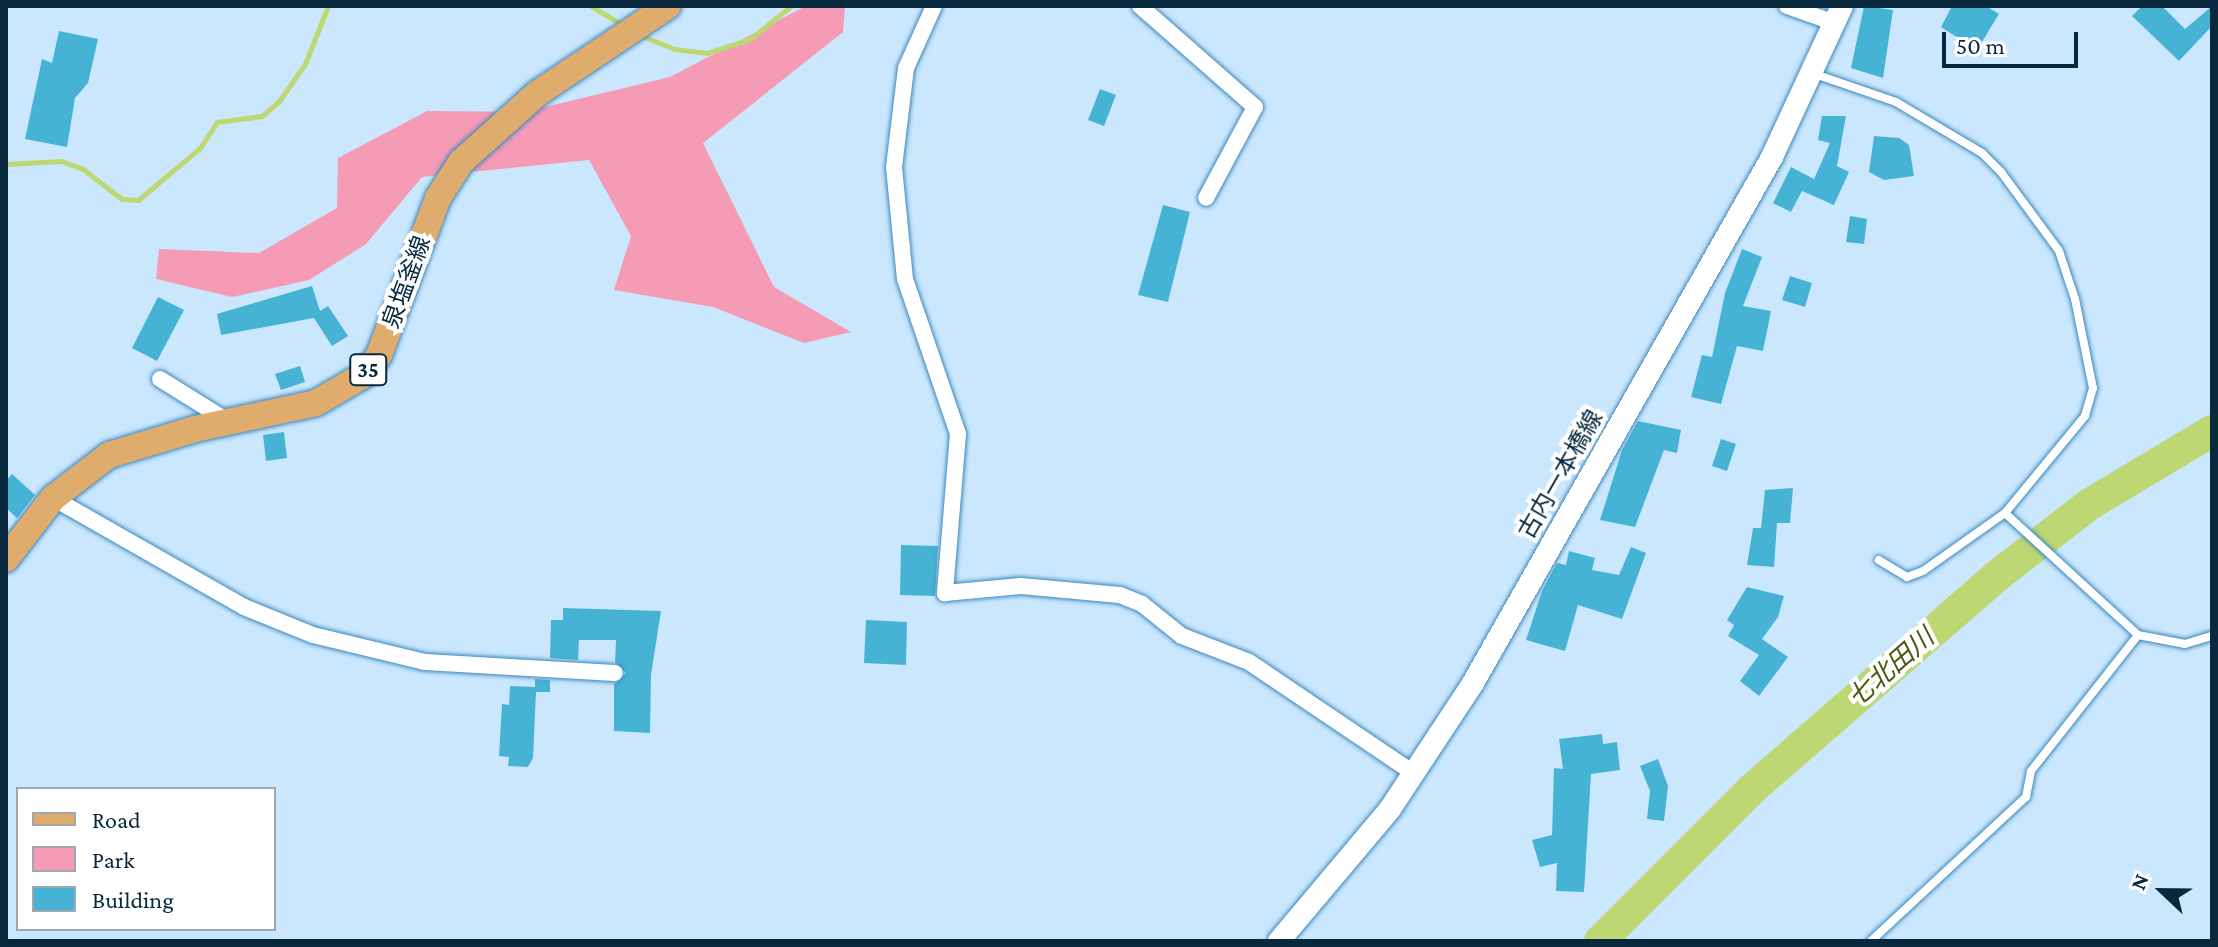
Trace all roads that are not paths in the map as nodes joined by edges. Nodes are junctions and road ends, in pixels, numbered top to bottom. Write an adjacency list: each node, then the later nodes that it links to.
1 (934, 6): 17 (street)
2 (1140, 6): 7 (street)
3 (1787, 6): 5 (street)
4 (664, 9): 9 (main road, 泉塩釜線 / 35)
5 (1839, 15): 6 (street, 古内一本橋線)
6 (1812, 73): 11 (lane); 17 (street, 古内一本橋線)
7 (1206, 198)
8 (160, 379): 9 (street)
9 (229, 422): 10 (main road, 泉塩釜線 / 35)
10 (53, 498): 12 (main road, 泉塩釜線 / 35); 16 (street)
11 (2005, 513): 13 (lane); 14 (lane)
12 (6, 559)
13 (1879, 560)
14 (2138, 635): 15 (lane); 19 (lane)
15 (2212, 636)
16 (615, 673)
17 (1415, 774): 18 (street, 古内一本橋線)
18 (1279, 941)
19 (1871, 941)

